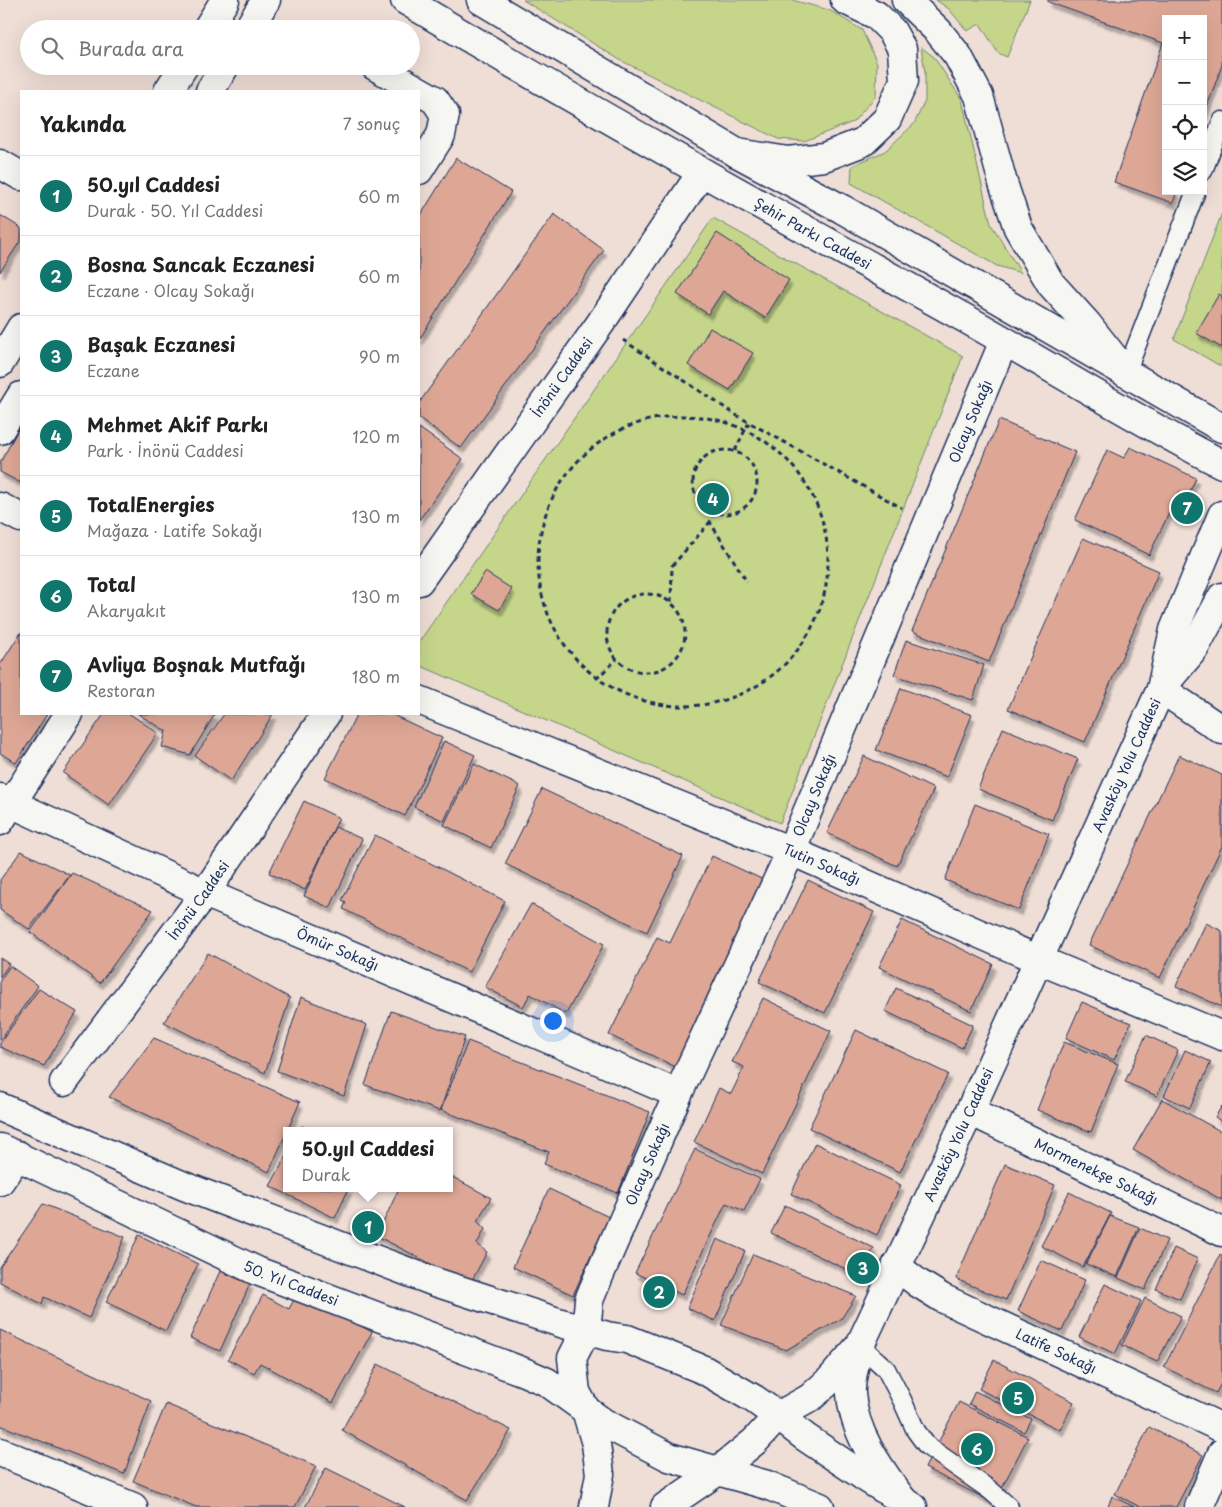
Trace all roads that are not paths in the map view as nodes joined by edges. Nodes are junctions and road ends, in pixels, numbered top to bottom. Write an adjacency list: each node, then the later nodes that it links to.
1 (405, 0): 19 (main road, Şehir Parkı Caddesi)
2 (481, 0): 15 (main road)
3 (846, 0): 15 (main road)
4 (906, 0): 25 (main road)
5 (224, 2): 6 (main road)
6 (213, 20)
7 (178, 75): 10 (main road)
8 (220, 75): 11 (main road)
9 (391, 75): 12 (main road)
10 (169, 90)
11 (211, 90)
12 (417, 90)
13 (420, 92): 18 (main road)
14 (1222, 121): 16 (lane)
15 (736, 153): 25 (main road)
16 (1207, 160)
17 (0, 164): 20 (main road)
18 (420, 168)
19 (702, 172): 23 (main road, Şehir Parkı Caddesi); 33 (main road, İnönü Caddesi)
20 (20, 175)
21 (1194, 195): 25 (lane)
22 (20, 330): 24 (main road)
23 (1004, 341): 29 (main road, Şehir Parkı Caddesi); 41 (main road, Olcay Sokağı)
24 (0, 363)
25 (1126, 374): 27 (main road)
26 (20, 398): 28 (main road)
27 (1222, 428)
28 (0, 430)
29 (1222, 464)
30 (0, 507): 32 (main road)
31 (1222, 515): 35 (main road, Avasköy Yolu Caddesi)
32 (20, 517)
33 (420, 580)
34 (1222, 597): 35 (main road, Avasköy Yolu Caddesi)
35 (1160, 689): 39 (main road); 43 (main road, Avasköy Yolu Caddesi)
36 (420, 700): 41 (main road, Tutin Sokağı)
37 (68, 715): 40 (main road)
38 (325, 715): 42 (main road, İnönü Caddesi)
39 (1222, 730)
40 (4, 808): 42 (main road, Ömür Sokağı)
41 (791, 851): 43 (main road, Tutin Sokağı); 46 (main road, Olcay Sokağı)
42 (205, 893): 45 (main road, İnönü Caddesi); 46 (main road, Ömür Sokağı)
43 (1039, 960): 44 (main road, Tutin Sokağı); 48 (main road, Avasköy Yolu Caddesi)
44 (1222, 1036)
45 (64, 1082)
46 (678, 1094): 53 (main road, Olcay Sokağı)
47 (0, 1107): 53 (main road)
48 (970, 1112): 51 (main road, Mormenekşe Sokağı); 52 (main road, Avasköy Yolu Caddesi)
49 (9, 1152): 50 (main road); 55 (main road, 50. Yıl Caddesi)
50 (0, 1181)
51 (1222, 1232)
52 (896, 1266): 54 (main road, Avasköy Yolu Caddesi); 57 (main road, Latife Sokağı)
53 (586, 1331): 55 (main road); 56 (main road)
54 (860, 1345): 56 (main road, Avasköy Yolu Caddesi); 61 (main road); 66 (lane)
55 (586, 1410): 60 (main road, 50. Yıl Caddesi); 63 (main road)
56 (778, 1416): 60 (main road, Avasköy Yolu Caddesi); 61 (main road)
57 (1222, 1428)
58 (0, 1452): 62 (main road)
59 (1222, 1454): 67 (main road)
60 (718, 1471): 64 (main road, Avasköy Yolu Caddesi); 65 (main road, 50. Yıl Caddesi)
61 (908, 1504)
62 (133, 1507)
63 (594, 1507)
64 (665, 1507)
65 (820, 1507)
66 (1009, 1507)
67 (1199, 1507)

